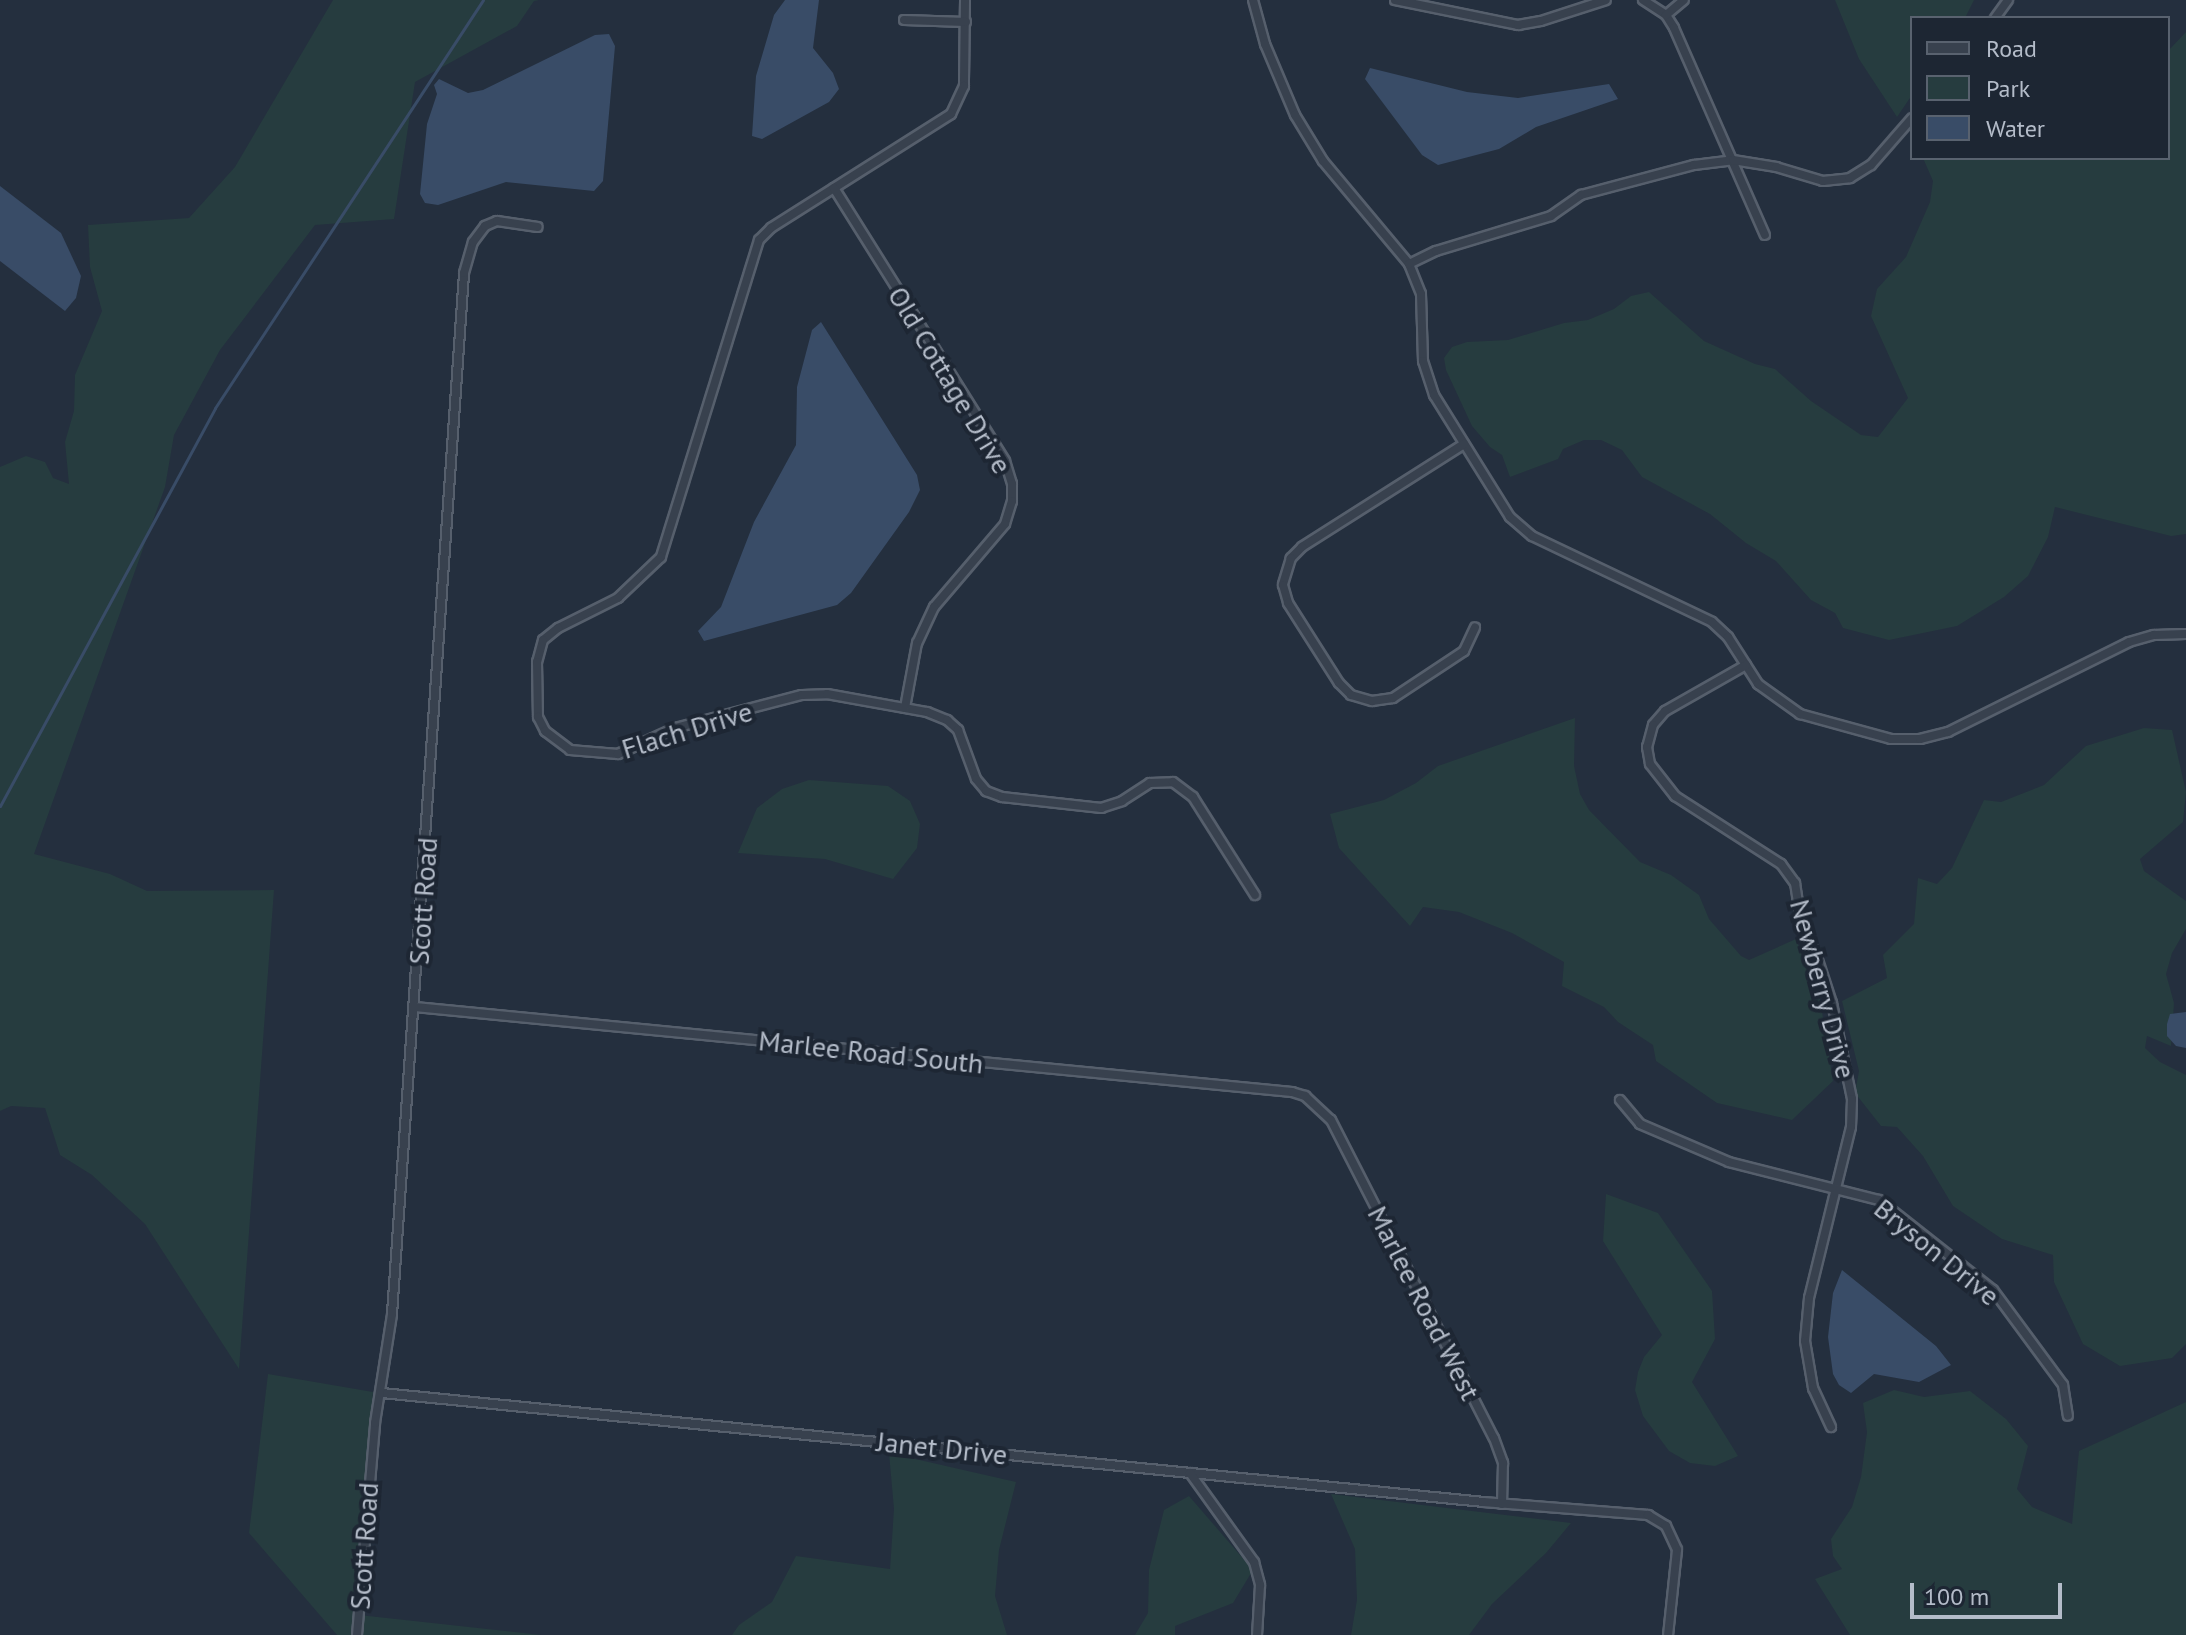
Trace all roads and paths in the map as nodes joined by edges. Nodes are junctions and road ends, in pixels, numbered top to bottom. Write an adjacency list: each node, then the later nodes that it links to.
1 (965, 0): 9 (street, Flach Drive)
2 (1253, 0): 15 (street)
3 (1395, 0): 4 (street)
4 (1606, 0)
5 (1643, 0): 7 (street)
6 (1684, 0): 7 (street)
7 (1666, 15): 11 (street)
8 (904, 20): 9 (street)
9 (966, 22): 12 (street, Flach Drive)
10 (1910, 120): 11 (street)
11 (1733, 160): 14 (street); 15 (street)
12 (834, 188): 20 (street, Old Cottage Drive); 20 (street, Flach Drive)
13 (538, 227): 22 (street, Scott Road)
14 (1765, 235)
15 (1409, 264): 16 (street)
16 (1464, 444): 17 (street); 19 (street)
17 (1475, 627)
18 (2186, 634): 19 (street)
19 (1746, 665): 25 (street, Newberry Drive)
20 (905, 708): 21 (street, Flach Drive)
21 (1255, 895)
22 (415, 1007): 24 (street, Marlee Road South); 26 (street, Scott Road)
23 (1620, 1100): 25 (street, Bryson Drive)
24 (1322, 1108): 30 (street, Marlee Road West)
25 (1837, 1187): 27 (street, Bryson Drive); 28 (street, Newberry Drive)
26 (382, 1393): 29 (street, Janet Drive); 31 (street, Scott Road)
27 (2068, 1416)
28 (1831, 1427)
29 (1190, 1473): 30 (street, Janet Drive); 32 (street)
30 (1502, 1504): 33 (street, Janet Drive)
31 (357, 1635)
32 (1257, 1635)
33 (1668, 1635)

